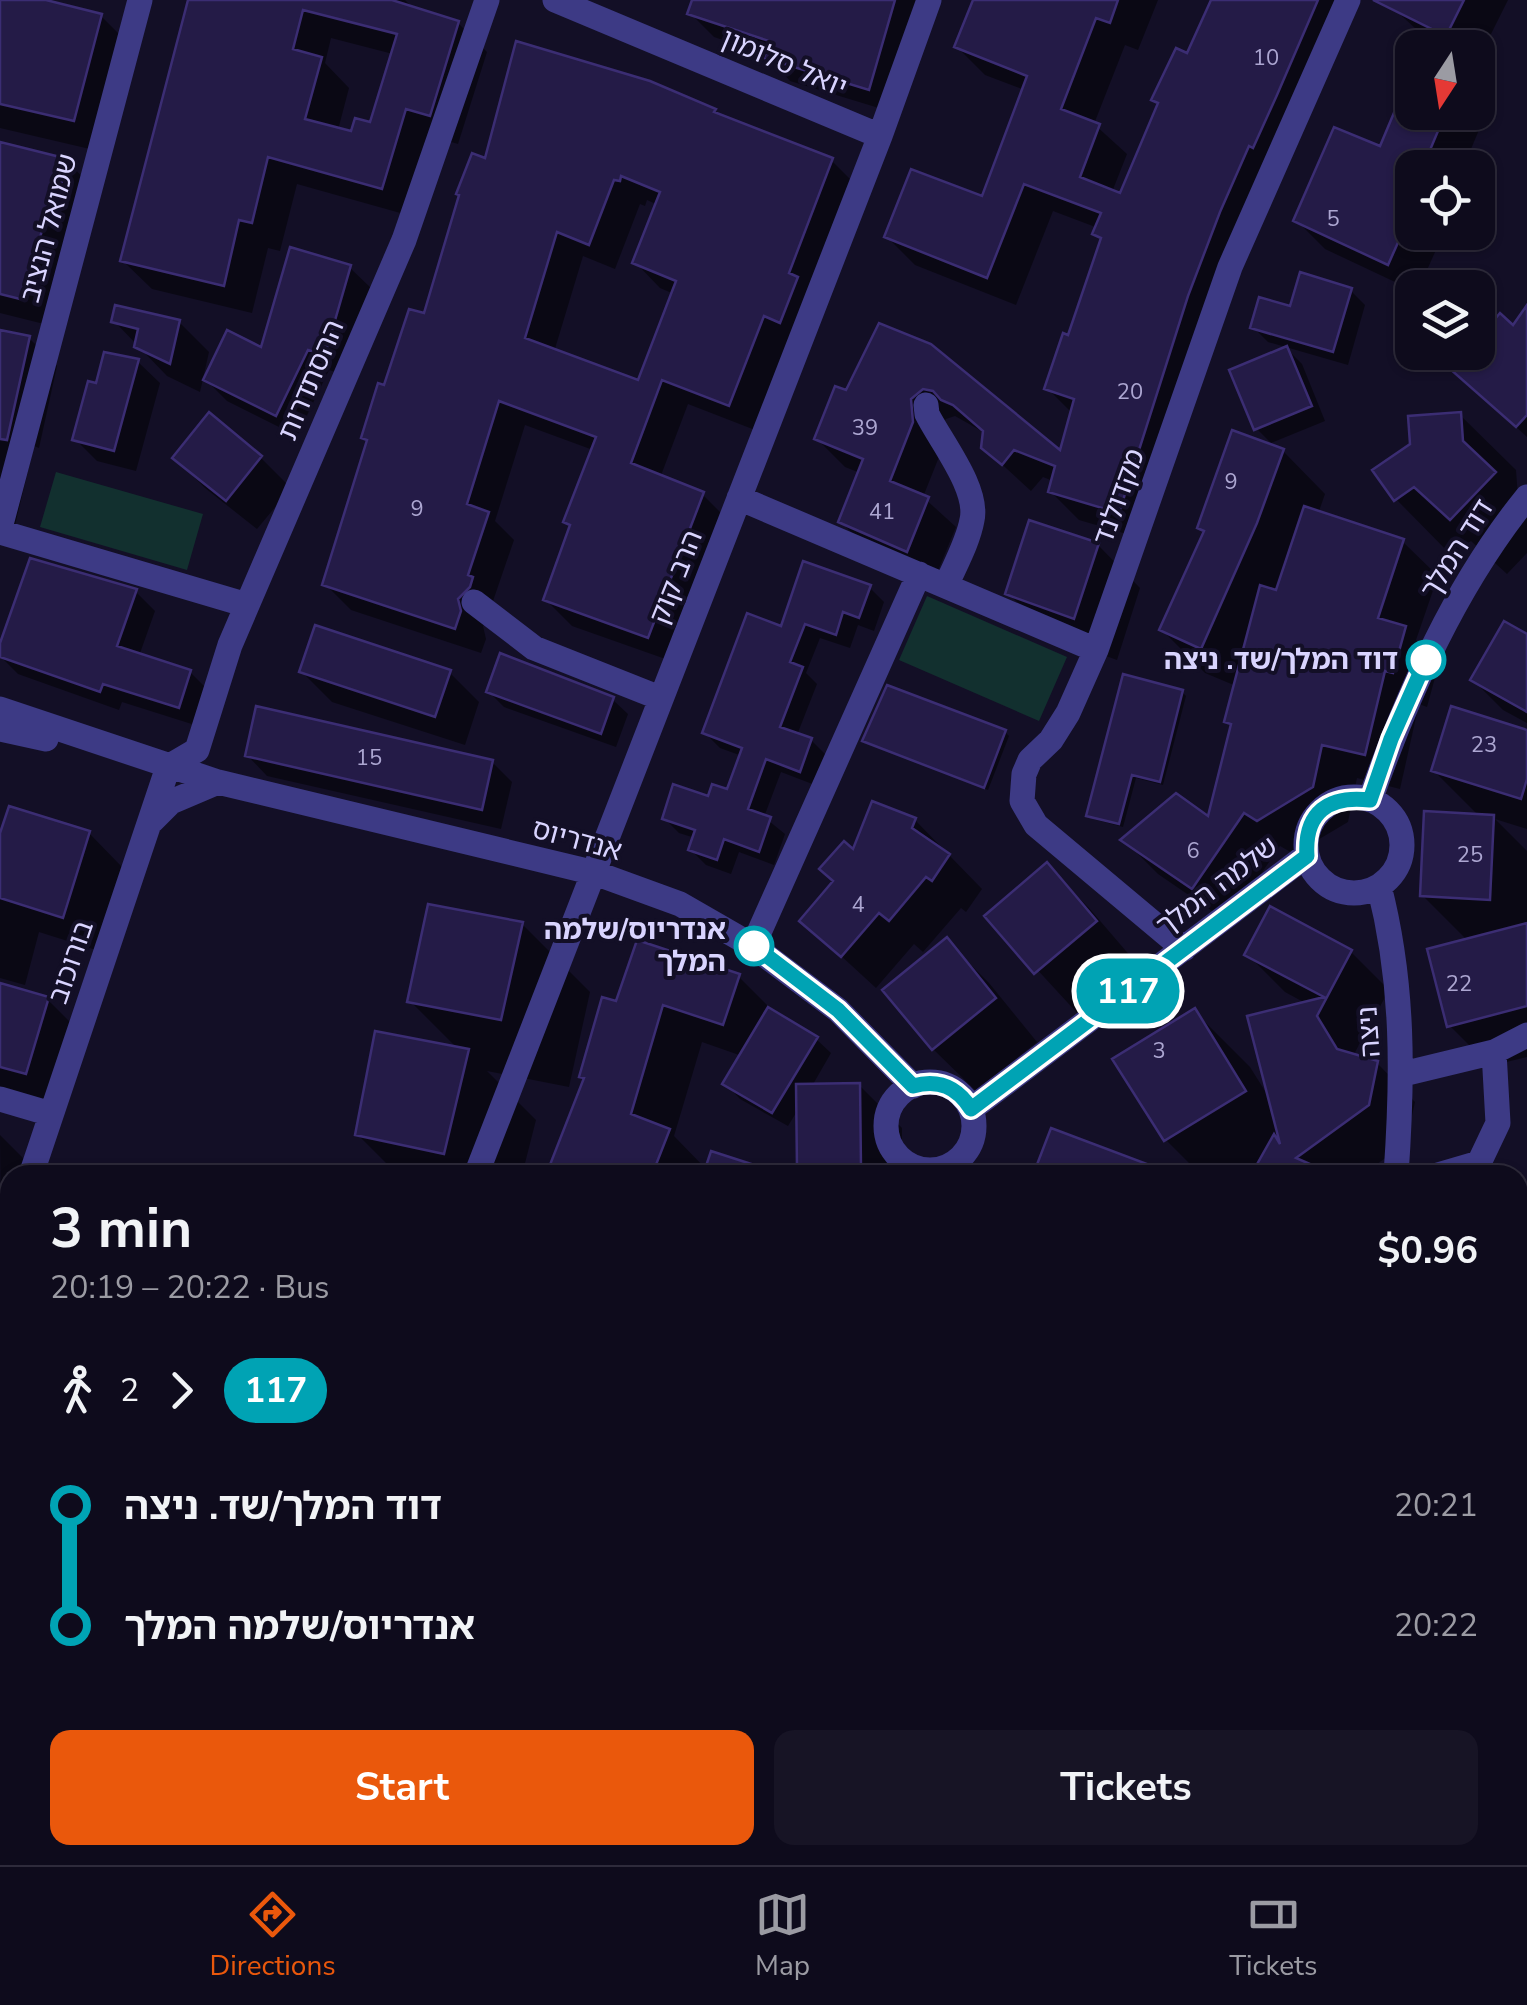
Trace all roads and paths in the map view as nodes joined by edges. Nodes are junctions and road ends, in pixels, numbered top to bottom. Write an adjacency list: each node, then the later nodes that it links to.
1 (140, 0): 10 (street, שמואל הנציב)
2 (486, 0): 14 (street, ההסתדרות)
3 (555, 0): 6 (street, יואל סלומון)
4 (929, 0): 6 (street, הרב קוק)
5 (1348, 0): 15 (street, מקדולנד)
6 (880, 136): 9 (street, הרב קוק)
7 (926, 405): 12 (street)
8 (1527, 497): 21 (street, דוד המלך)
9 (739, 498): 11 (street); 16 (street, הרב קוק)
10 (0, 530): 14 (street)
11 (919, 574): 12 (street); 26 (street)
12 (946, 586): 15 (street)
13 (474, 602): 16 (street)
14 (247, 606): 19 (street, ההסתדרות)
15 (1096, 650): 27 (street, מקדולנד)
16 (660, 698): 24 (street, הרב קוק)
17 (0, 708): 19 (street)
18 (0, 728): 19 (street)
19 (168, 767): 20 (street, אנדריוס); 22 (street, בורוכוב)
20 (218, 782): 22 (street); 24 (street, אנדריוס)
21 (1370, 800): 23 (street); 25 (street)
22 (148, 824): 34 (street, בורוכוב)
23 (1307, 856): 25 (street); 27 (street, שלמה המלך)
24 (595, 872): 26 (street, אנדריוס); 36 (street, הרב קוק)
25 (1379, 886): 30 (street, ניצה)
26 (753, 946): 31 (street, אנדריוס)
27 (1184, 949): 33 (street, שלמה המלך)
28 (1527, 1036): 29 (street)
29 (1494, 1052): 30 (street); 40 (street)
30 (1403, 1074): 39 (street, ניצה)
31 (913, 1086): 33 (street); 37 (street)
32 (0, 1099): 34 (street)
33 (971, 1109): 38 (street)
34 (51, 1114): 35 (street, בורוכוב)
35 (34, 1165)
36 (480, 1165)
37 (905, 1165)
38 (948, 1165)
39 (1397, 1165)
40 (1472, 1165)

